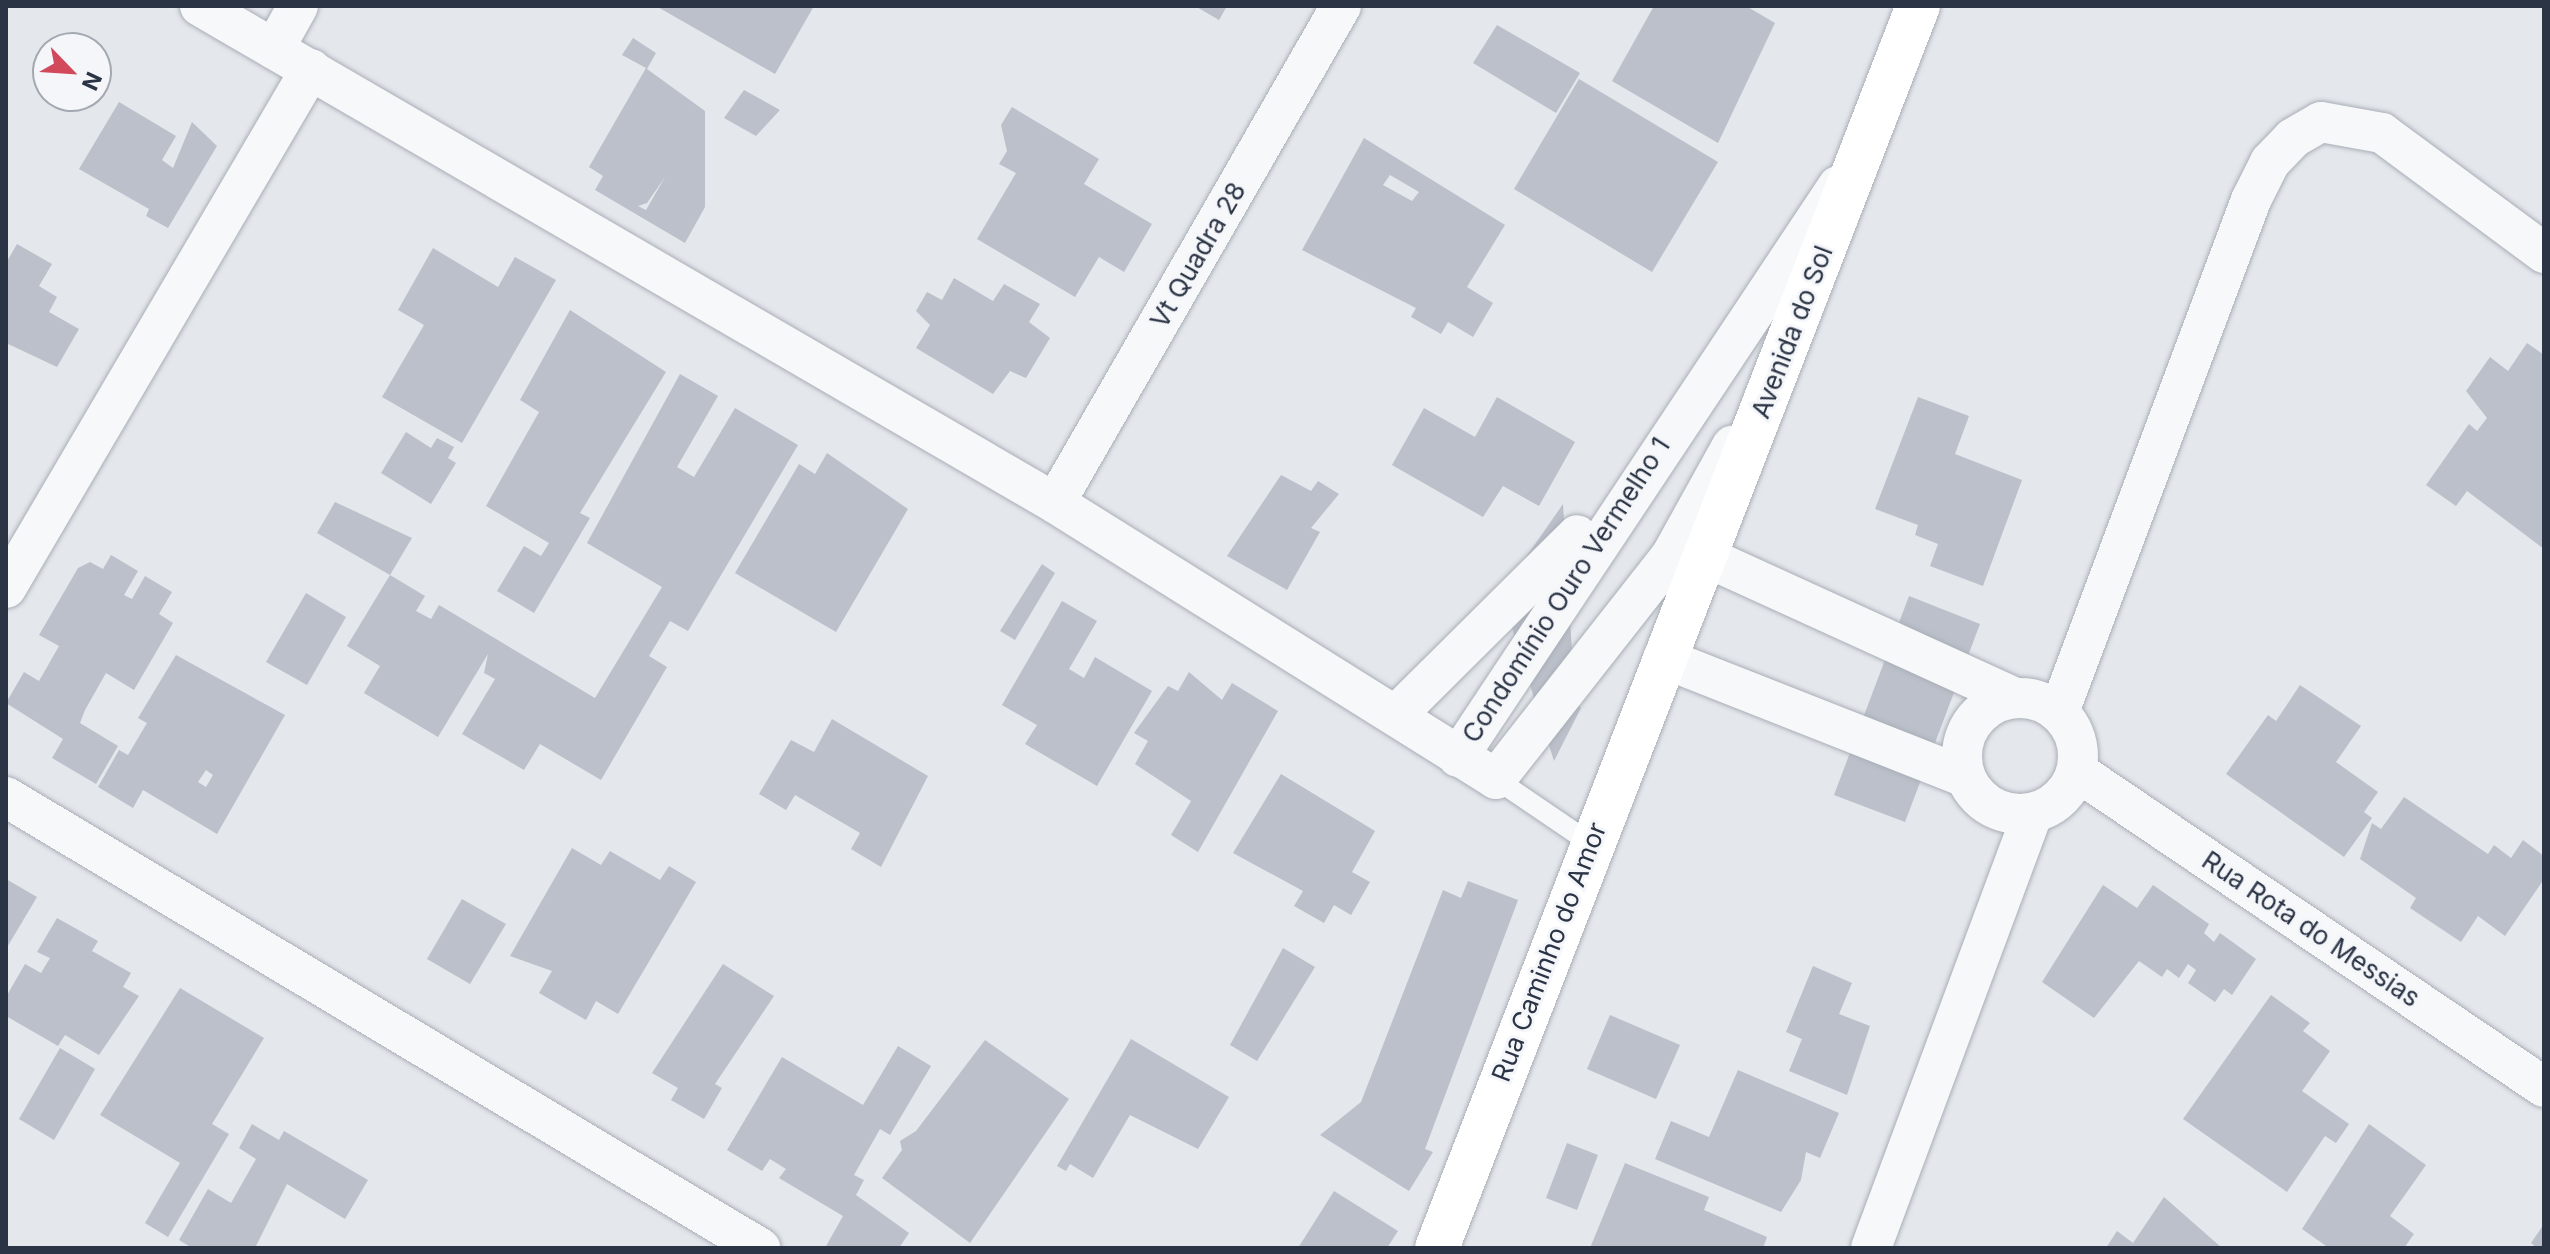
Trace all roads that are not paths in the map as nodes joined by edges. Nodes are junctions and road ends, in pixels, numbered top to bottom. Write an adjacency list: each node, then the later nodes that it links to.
1 (200, 6): 5 (street)
2 (298, 6): 5 (street)
3 (1341, 6): 11 (street, Vt Quadra 28)
4 (1918, 6): 7 (street, Avenida do Sol)
5 (274, 49): 6 (street)
6 (311, 69): 11 (street); 13 (street)
7 (1865, 147): 9 (street, Avenida do Sol); 10 (street, Condomínio Ouro Vermelho 1)
8 (2544, 253): 16 (street)
9 (1786, 348): 12 (street, Avenida do Sol); 21 (street, Condomínio Ouro Vermelho 1)
10 (1674, 423): 17 (street, Condomínio Ouro Vermelho 1); 18 (street, Condomínio Ouro Vermelho 1)
11 (1055, 503): 17 (street)
12 (1704, 556): 14 (street, Avenida do Sol); 15 (street)
13 (6, 588)
14 (1663, 658): 20 (street); 24 (street, Rua Caminho do Amor)
15 (2015, 698): 16 (street); 20 (street)
16 (2059, 712): 19 (street)
17 (1396, 715): 18 (street)
18 (1458, 757): 21 (street)
19 (2078, 772): 23 (street); 25 (street, Rua Rota do Messias)
20 (1965, 777): 23 (street)
21 (1496, 779): 24 (lane, Condomínio Ouro Vermelho 1)
22 (6, 797): 26 (street)
23 (2033, 813): 28 (street)
24 (1590, 843): 27 (street, Rua Caminho do Amor)
25 (2544, 1087)
26 (760, 1248)
27 (1437, 1248)
28 (1871, 1248)

